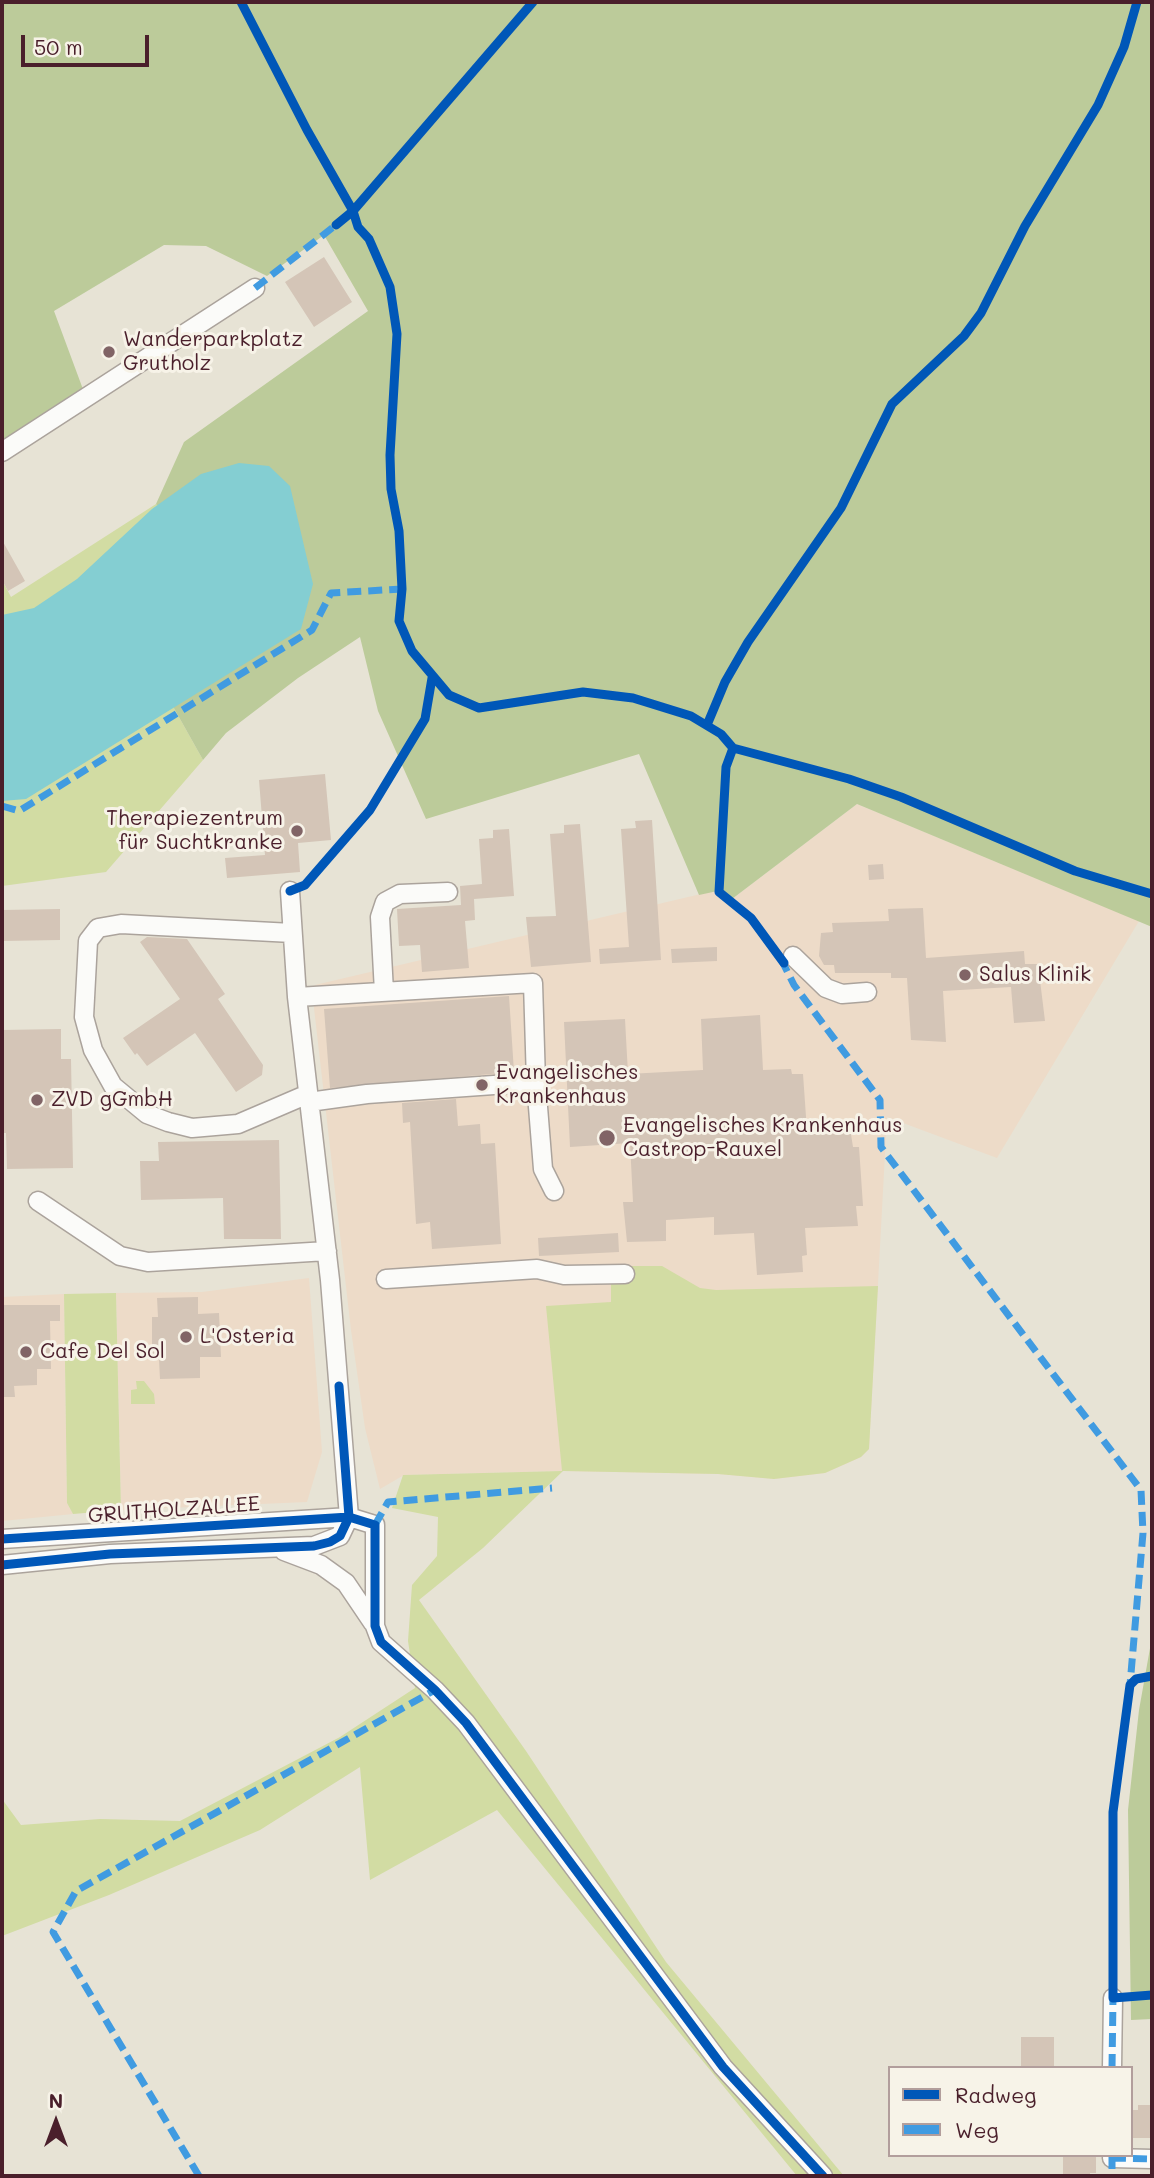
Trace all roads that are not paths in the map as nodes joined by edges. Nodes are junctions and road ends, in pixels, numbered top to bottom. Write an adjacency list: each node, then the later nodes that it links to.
1 (255, 288): 2 (street)
2 (2, 452)
3 (290, 891): 5 (street)
4 (448, 892): 7 (street)
5 (292, 933): 9 (street); 11 (street)
6 (793, 956): 8 (street)
7 (384, 992): 9 (street); 10 (street)
8 (867, 992)
9 (297, 996): 11 (street)
10 (536, 1082): 11 (street); 12 (street)
11 (309, 1098): 14 (street)
12 (554, 1191)
13 (38, 1201): 14 (street)
14 (327, 1251): 17 (street)
15 (625, 1274): 16 (street)
16 (386, 1279)
17 (349, 1517): 18 (street, GRUTHOLZALLEE); 19 (street, GRUTHOLZALLEE); 21 (street, GRUTHOLZALLEE)
18 (2, 1539)
19 (278, 1548): 20 (street, GRUTHOLZALLEE); 21 (street)
20 (2, 1565)
21 (374, 1626): 26 (street)
22 (1113, 1998): 23 (street)
23 (1112, 2066)
24 (1152, 2159): 25 (street)
25 (1112, 2163)
26 (823, 2176)

